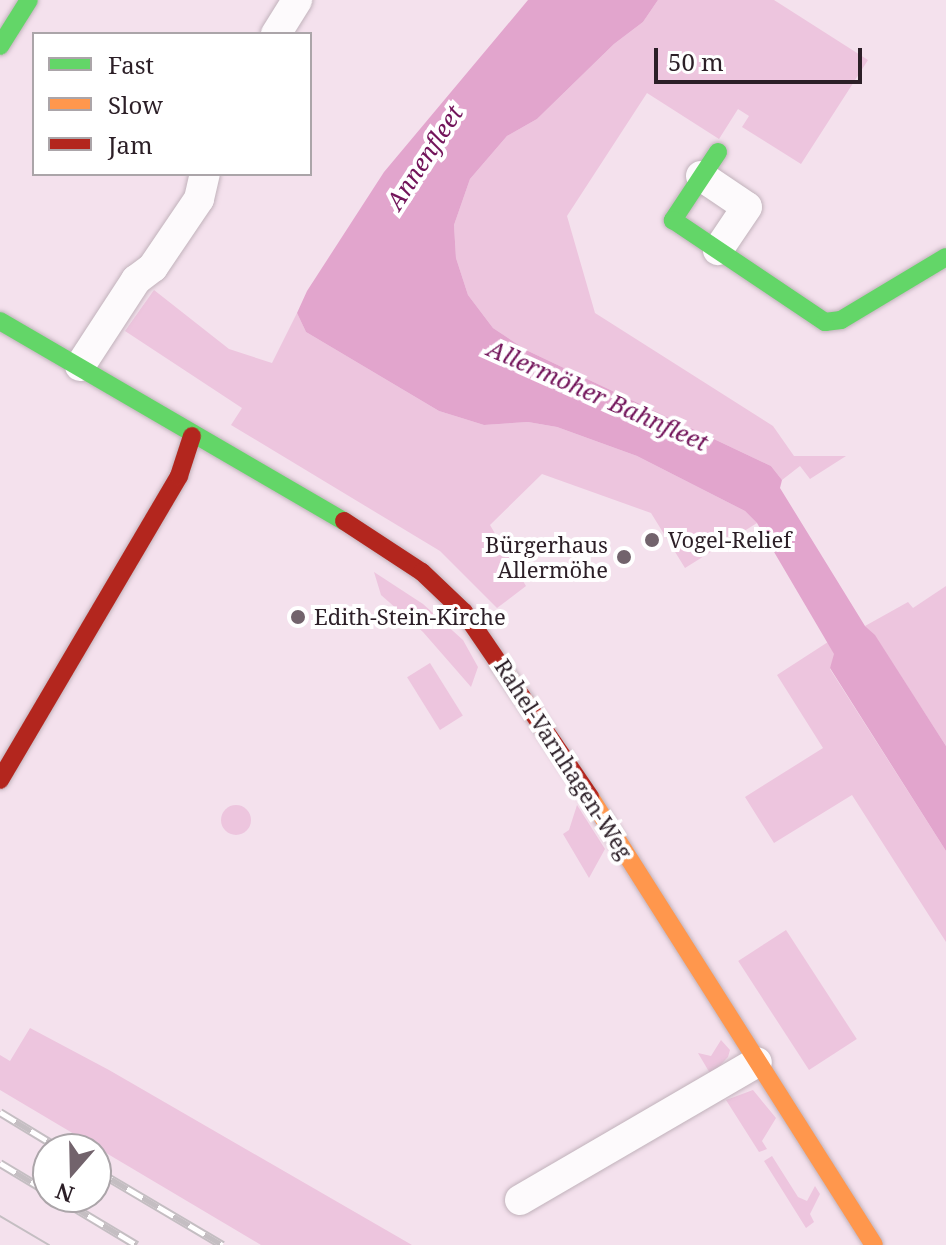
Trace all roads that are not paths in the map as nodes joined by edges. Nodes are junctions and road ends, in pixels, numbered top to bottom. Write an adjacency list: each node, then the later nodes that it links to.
1 (29, 0): 4 (street)
2 (297, 0): 3 (street)
3 (277, 32)
4 (0, 46)
5 (205, 176): 12 (street)
6 (683, 194): 7 (street); 7 (street)
7 (718, 250): 8 (street)
8 (946, 257)
9 (0, 304): 11 (street, Rahel-Varnhagen-Weg)
10 (0, 321): 11 (street, Rahel-Varnhagen-Weg)
11 (50, 348): 12 (street, Rahel-Varnhagen-Weg)
12 (80, 366): 13 (street, Rahel-Varnhagen-Weg)
13 (192, 436): 14 (street); 15 (street, Rahel-Varnhagen-Weg)
14 (0, 780)
15 (757, 1062): 16 (street); 17 (street, Rahel-Varnhagen-Weg)
16 (520, 1200)
17 (874, 1245)

